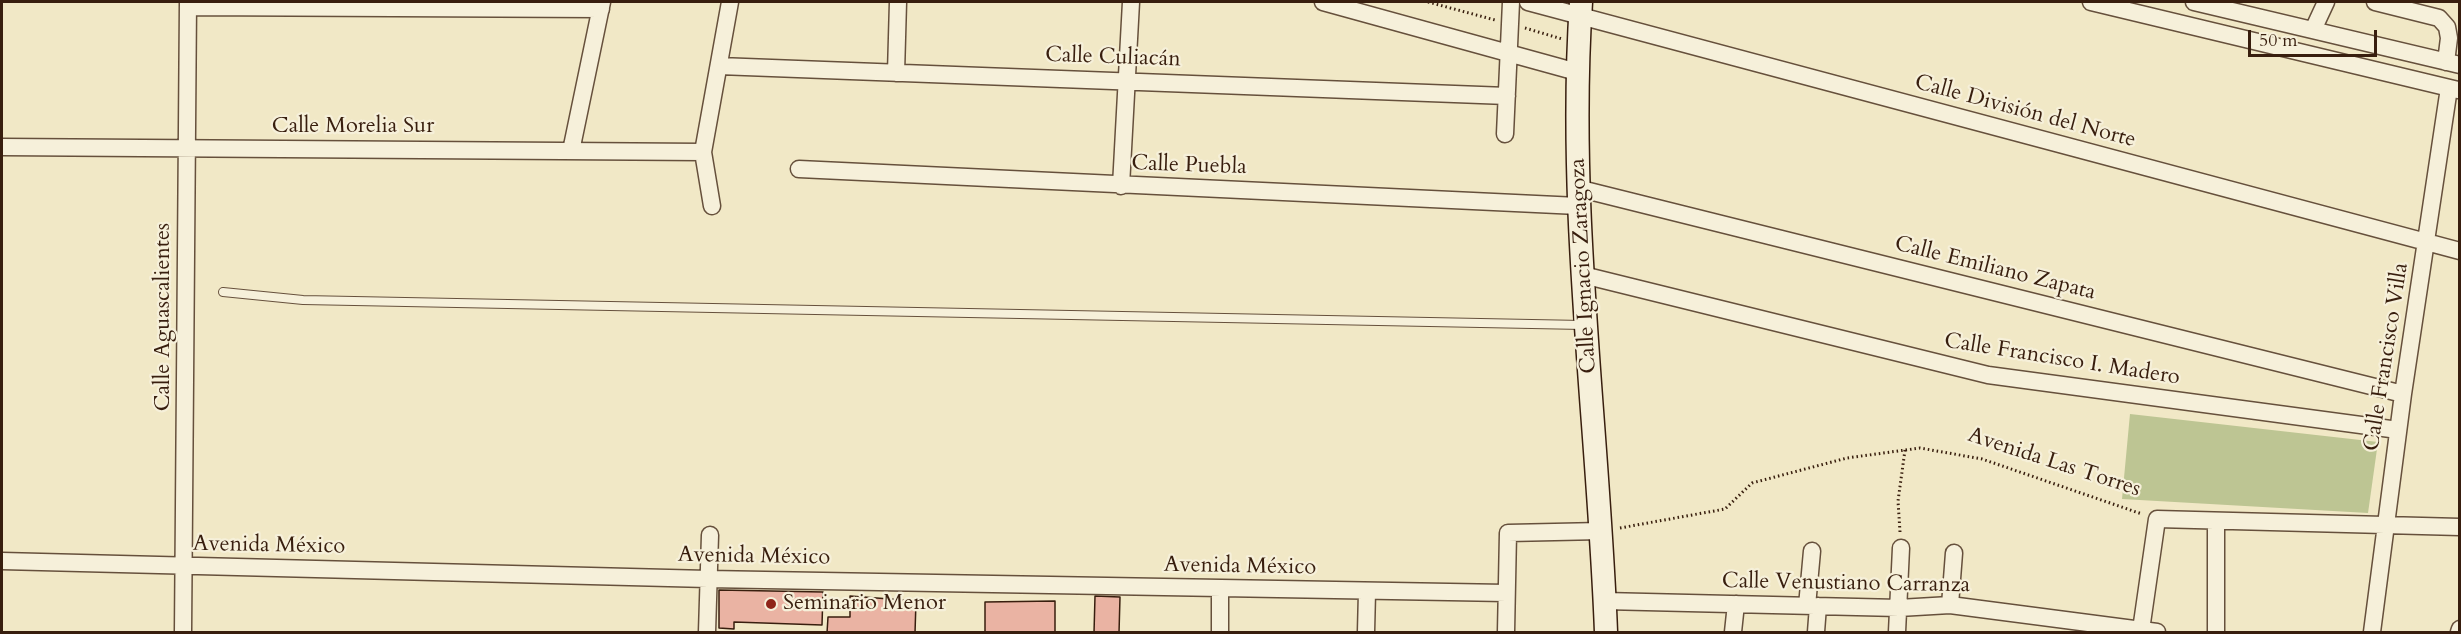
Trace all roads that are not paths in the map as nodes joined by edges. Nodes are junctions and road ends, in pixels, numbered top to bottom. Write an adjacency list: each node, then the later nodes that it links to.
1 (730, 2): 19 (street)
2 (898, 2): 21 (street)
3 (1131, 2): 22 (street)
4 (1323, 2): 17 (street)
5 (1511, 2): 17 (street)
6 (1528, 2): 15 (street, Calle División del Norte)
7 (2091, 2): 23 (street)
8 (2194, 2): 13 (street)
9 (2326, 2): 16 (street)
10 (2375, 2): 14 (street)
11 (188, 4): 12 (street); 27 (street, Calle Aguascalientes)
12 (601, 5): 28 (street)
13 (2244, 7): 16 (street)
14 (2426, 8): 18 (street)
15 (1580, 9): 20 (street, Calle Ignacio Zaragoza); 34 (street, Calle División del Norte)
16 (2313, 30): 18 (street)
17 (1509, 53): 20 (street); 24 (street)
18 (2453, 63)
19 (719, 66): 21 (street, Calle Culiacán); 29 (street)
20 (1577, 72): 32 (street, Calle Ignacio Zaragoza)
21 (896, 73): 22 (street, Calle Culiacán)
22 (1126, 80): 24 (street, Calle Culiacán); 31 (street)
23 (2454, 89): 34 (street, Calle Francisco Villa)
24 (1507, 96): 25 (street)
25 (1505, 135)
26 (2, 147): 27 (street, Calle Morelia Sur)
27 (188, 148): 28 (street, Calle Morelia Sur); 50 (street, Calle Aguascalientes)
28 (571, 151): 29 (street, Calle Morelia Sur)
29 (703, 152): 33 (street)
30 (799, 169): 31 (street, Calle Puebla)
31 (1121, 186): 32 (street, Calle Puebla)
32 (1577, 197): 36 (street, Calle Ignacio Zaragoza); 39 (street, Calle Emiliano Zapata)
33 (712, 206)
34 (2428, 243): 35 (street, Calle División del Norte); 39 (street, Calle Francisco Villa)
35 (2460, 252)
36 (1583, 275): 38 (street, Calle Ignacio Zaragoza); 40 (street, Calle Francisco I. Madero)
37 (223, 292): 38 (lane)
38 (1587, 325): 44 (street, Calle Ignacio Zaragoza)
39 (2403, 394): 40 (street, Calle Francisco Villa)
40 (2398, 430): 42 (street, Calle Francisco Villa)
41 (2216, 521): 42 (street, Avenida Las Torres); 60 (street, Avenida Las Torres); 70 (street)
42 (2386, 524): 43 (street, Avenida Las Torres); 71 (street, Calle Francisco Villa)
43 (2460, 527)
44 (1601, 531): 54 (street); 55 (street, Calle Ignacio Zaragoza)
45 (710, 535): 51 (street)
46 (1901, 548): 59 (street)
47 (1812, 551): 58 (street)
48 (1954, 553): 57 (street)
49 (2, 561): 50 (street, Avenida México)
50 (185, 566): 51 (street, Avenida México); 61 (street, Calle Aguascalientes)
51 (708, 579): 52 (street, Avenida México); 62 (street)
52 (1220, 588): 53 (street, Avenida México); 63 (street)
53 (1367, 592): 54 (street, Avenida México); 64 (street)
54 (1506, 593): 65 (street)
55 (1604, 601): 56 (street, Calle Venustiano Carranza); 66 (street, Calle Ignacio Zaragoza)
56 (1736, 604): 58 (street, Calle Venustiano Carranza); 67 (street)
57 (1950, 605): 59 (street, Calle Venustiano Carranza); 60 (street, Calle Venustiano Carranza)
58 (1813, 606): 59 (street, Calle Venustiano Carranza); 68 (street)
59 (1899, 608): 69 (street)
60 (2149, 632)
61 (183, 633)
62 (707, 633)
63 (1220, 633)
64 (1366, 633)
65 (1506, 633)
66 (1606, 633)
67 (1733, 633)
68 (1816, 633)
69 (1897, 633)
70 (2216, 633)
71 (2372, 633)

